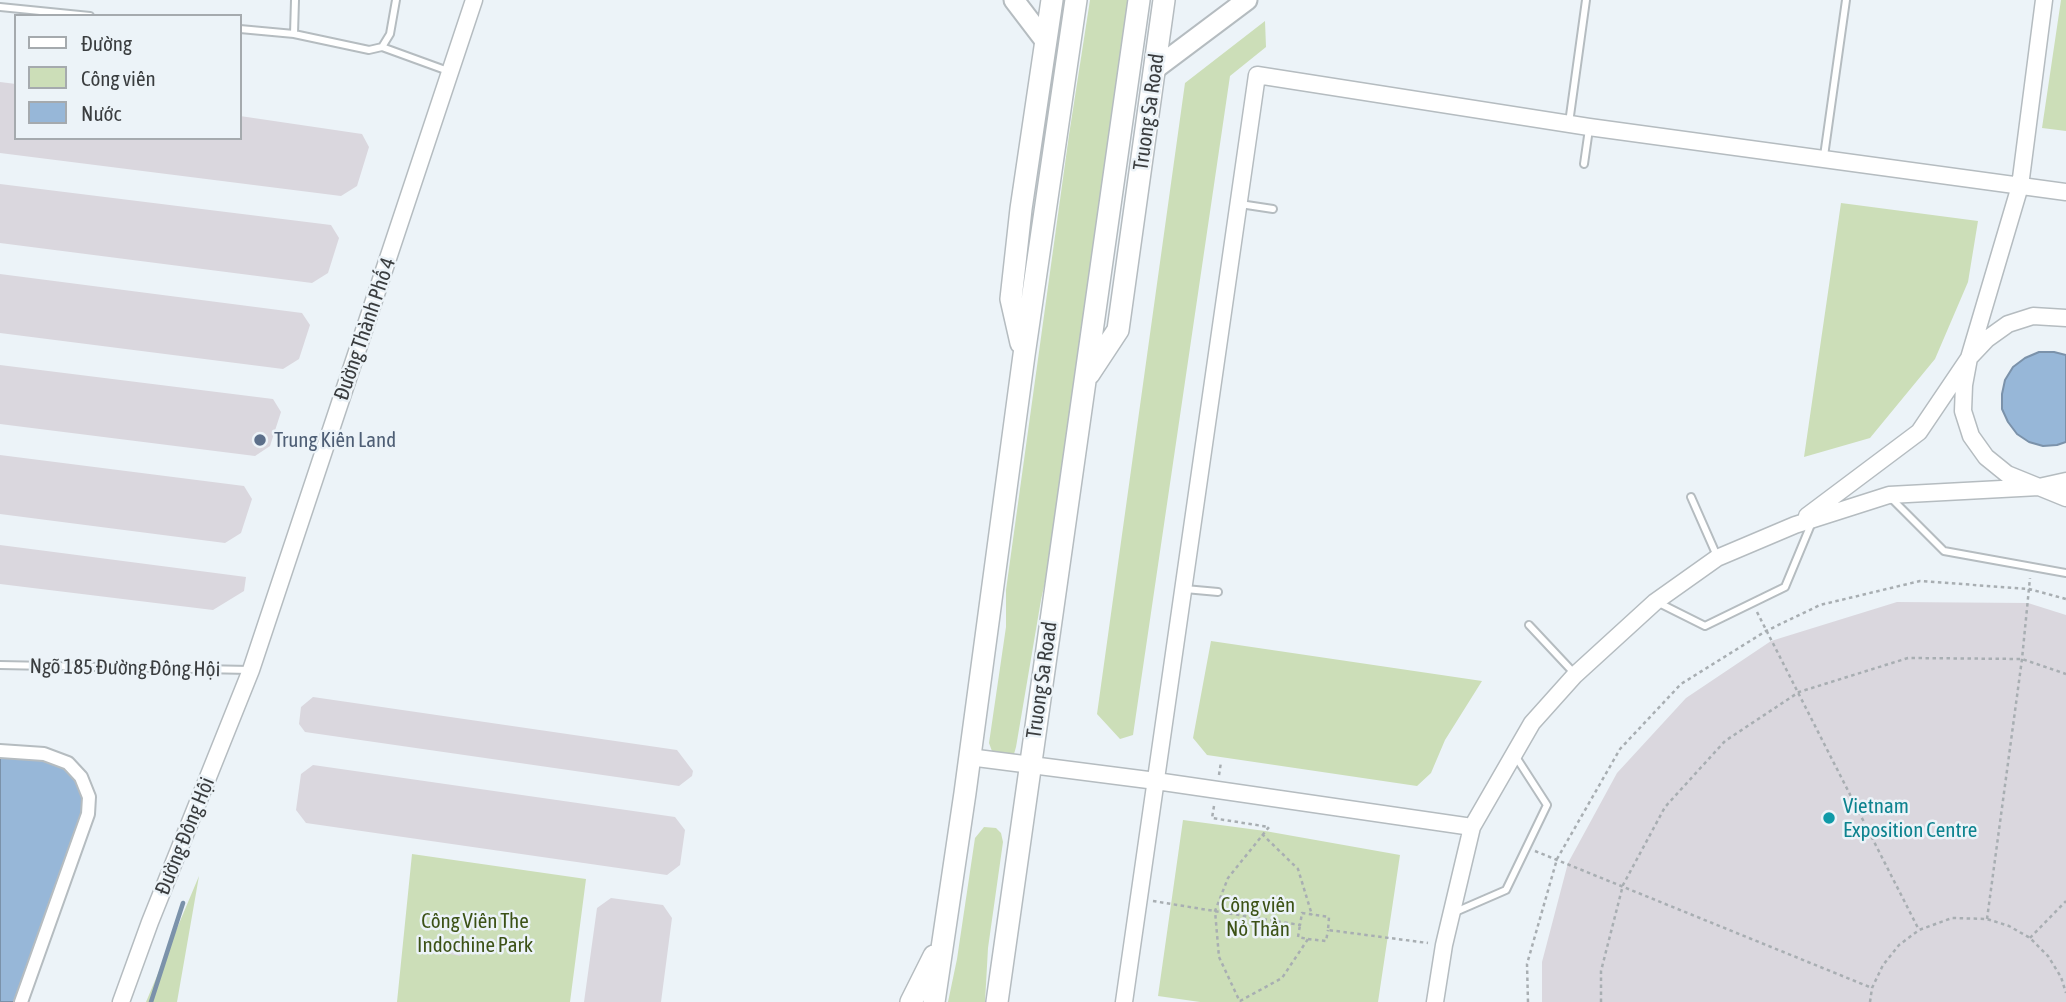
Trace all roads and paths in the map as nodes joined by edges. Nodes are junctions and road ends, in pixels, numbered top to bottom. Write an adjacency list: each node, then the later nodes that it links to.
1 (295, 0): 16 (lane)
2 (396, 0): 18 (lane)
3 (474, 0): 20 (street, Đường Thành Phố 4)
4 (1014, 0): 17 (main road)
5 (1052, 0): 17 (highway)
6 (1076, 0): 30 (highway)
7 (1139, 0): 32 (highway, Truong Sa Road)
8 (1164, 0): 19 (highway, Truong Sa Road)
9 (1247, 0): 19 (main road)
10 (1587, 0): 21 (lane)
11 (1846, 0): 23 (lane)
12 (2044, 0): 25 (street)
13 (0, 8): 14 (lane)
14 (68, 14)
15 (242, 29): 16 (lane)
16 (293, 34): 18 (lane)
17 (1046, 42): 30 (highway)
18 (382, 47): 20 (lane)
19 (1156, 69): 32 (highway, Truong Sa Road)
20 (450, 72): 52 (street, Đường Thành Phố 4)
21 (1569, 123): 22 (street); 27 (street)
22 (1589, 127): 23 (street); 24 (lane)
23 (1824, 158): 25 (street)
24 (1584, 164)
25 (2020, 186): 26 (street); 31 (street)
26 (2066, 192)
27 (1239, 204): 28 (lane); 43 (street)
28 (1273, 209)
29 (2066, 318): 31 (street)
30 (1024, 355): 59 (highway)
31 (1969, 358): 34 (street); 39 (street)
32 (1085, 380): 61 (highway, Truong Sa Road)
33 (2066, 481): 34 (street)
34 (2039, 487): 35 (street); 37 (street)
35 (1889, 495): 38 (street); 41 (lane)
36 (1690, 497): 40 (lane)
37 (2066, 498)
38 (1814, 519): 39 (street); 48 (lane)
39 (1795, 525): 40 (street)
40 (1717, 558): 47 (street)
41 (2032, 566): 42 (lane); 44 (path)
42 (2066, 573)
43 (1184, 588): 45 (lane); 62 (street)
44 (2029, 589): 46 (path); 50 (path); 51 (path)
45 (1218, 592)
46 (2066, 599)
47 (1655, 601): 48 (lane); 55 (street)
48 (1752, 603): 50 (path)
49 (1529, 625): 55 (lane)
50 (1766, 631): 56 (path); 67 (path)
51 (2022, 659): 54 (path); 56 (path); 74 (path)
52 (252, 664): 53 (lane, Ngõ 185 Đường Đông Hội); 86 (street, Đường Đông Hội)
53 (0, 665)
54 (2066, 674)
55 (1575, 675): 58 (street)
56 (1799, 692): 68 (path); 77 (path)
57 (0, 751): 85 (street)
58 (1513, 753): 64 (street); 66 (lane)
59 (969, 757): 61 (street); 79 (highway)
60 (1221, 762): 63 (path)
61 (1030, 765): 62 (street); 82 (highway, Truong Sa Road)
62 (1156, 781): 63 (street); 69 (street)
63 (1217, 790): 64 (street); 65 (path)
64 (1472, 827): 72 (street)
65 (1262, 834): 71 (path); 73 (path)
66 (1527, 848): 67 (path); 72 (lane)
67 (1557, 859): 68 (path); 94 (path)
68 (1623, 885): 83 (path); 95 (path)
69 (1139, 899): 71 (path); 91 (street)
70 (2066, 901): 78 (path)
71 (1215, 911): 75 (path); 92 (path)
72 (1451, 914): 81 (street)
73 (1312, 915): 75 (path); 76 (path)
74 (1987, 919): 77 (path); 78 (path)
75 (1300, 925): 80 (path)
76 (1328, 930): 80 (path); 81 (path)
77 (1919, 930): 83 (path)
78 (2030, 938): 84 (path)
79 (943, 939): 87 (highway); 88 (highway)
80 (1308, 939): 92 (path)
81 (1444, 945): 93 (street)
82 (1000, 980): 89 (highway, Truong Sa Road); 90 (highway, Truong Sa Road)
83 (1872, 988): 96 (path)
84 (2066, 993)
85 (21, 1002)
86 (121, 1002)
87 (911, 1002)
88 (934, 1002)
89 (997, 1002)
90 (1006, 1002)
91 (1124, 1002)
92 (1240, 1002)
93 (1435, 1002)
94 (1528, 1002)
95 (1601, 1002)
96 (1870, 1002)

